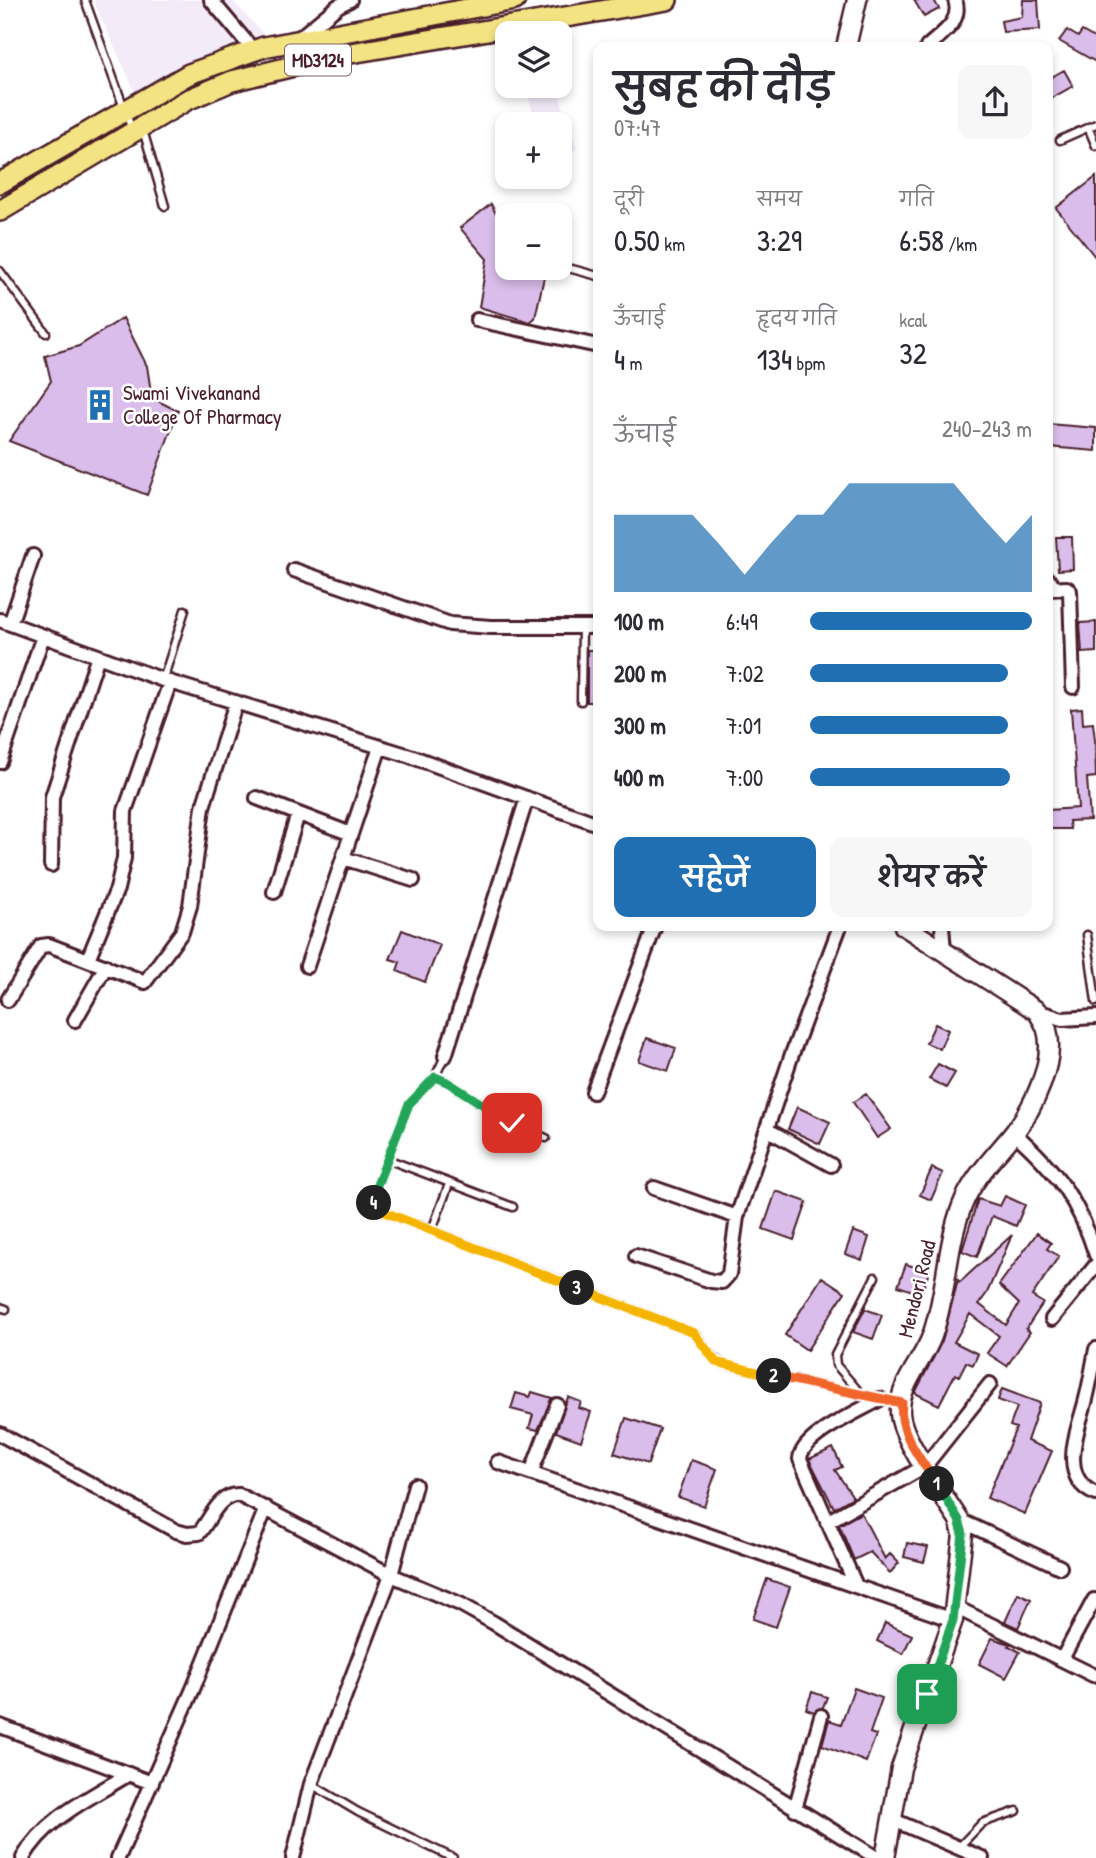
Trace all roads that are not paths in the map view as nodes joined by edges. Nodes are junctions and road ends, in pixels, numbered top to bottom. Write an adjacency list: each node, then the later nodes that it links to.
1 (85, 0): 15 (lane)
2 (211, 0): 14 (street)
3 (350, 0): 11 (street)
4 (514, 0): 11 (main road)
5 (547, 0): 10 (main road)
6 (667, 0): 9 (main road, MD3124)
7 (857, 0): 12 (main road)
8 (955, 0): 13 (street)
9 (602, 6): 10 (main road, MD3124)
10 (551, 20): 18 (main road, MD3124)
11 (295, 42): 14 (main road)
12 (847, 42)
13 (932, 42)
14 (254, 51): 15 (main road)
15 (125, 110): 18 (lane); 21 (main road)
16 (1096, 124): 17 (lane)
17 (1088, 127): 19 (lane); 20 (lane)
18 (138, 130): 22 (lane); 23 (main road, MD3124)
19 (1060, 140)
20 (1096, 146)
21 (0, 183)
22 (165, 206)
23 (0, 211)
24 (572, 269): 26 (lane)
25 (0, 271): 28 (lane)
26 (593, 275)
27 (477, 320): 29 (street)
28 (46, 332)
29 (593, 345)
30 (33, 556): 34 (street)
31 (294, 570): 35 (street)
32 (1054, 588): 40 (street)
33 (185, 610): 39 (lane)
34 (5, 622): 37 (street)
35 (582, 627): 36 (street); 41 (lane)
36 (593, 627)
37 (43, 636): 38 (street); 44 (street)
38 (98, 656): 39 (street); 51 (street)
39 (167, 681): 42 (street); 60 (street)
40 (1073, 687)
41 (581, 701)
42 (236, 702): 43 (street); 61 (street)
43 (380, 747): 46 (street); 49 (street)
44 (0, 762)
45 (257, 798): 47 (street)
46 (527, 798): 48 (street); 68 (street)
47 (298, 814): 49 (street); 53 (street)
48 (593, 822)
49 (351, 834): 50 (street)
50 (343, 858): 52 (street); 62 (street)
51 (51, 865)
52 (413, 880)
53 (274, 892)
54 (653, 931): 70 (street)
55 (838, 931): 71 (street)
56 (912, 931): 59 (main road)
57 (942, 931): 59 (street)
58 (1087, 935): 64 (lane)
59 (944, 951): 65 (main road)
60 (88, 959): 61 (street); 63 (street)
61 (106, 966): 67 (street)
62 (307, 966)
63 (8, 1000)
64 (1096, 1002)
65 (1037, 1011): 66 (street); 72 (main road, Mendori Road)
66 (1096, 1017)
67 (75, 1020)
68 (445, 1056): 69 (lane)
69 (435, 1077): 73 (lane); 74 (lane)
70 (593, 1092)
71 (768, 1130): 75 (street); 79 (street)
72 (1014, 1133): 81 (street); 90 (main road, Mendori Road)
73 (546, 1138)
74 (387, 1159): 76 (lane); 80 (lane)
75 (831, 1165)
76 (449, 1184): 78 (lane); 80 (lane)
77 (654, 1188): 79 (street)
78 (513, 1207)
79 (737, 1217): 82 (street)
80 (432, 1230): 88 (lane)
81 (1096, 1255)
82 (636, 1256)
83 (1096, 1265): 85 (street)
84 (875, 1277): 88 (lane)
85 (1052, 1319)
86 (1096, 1349): 97 (street)
87 (990, 1384): 94 (street)
88 (864, 1396): 89 (lane)
89 (880, 1399): 90 (lane); 100 (street)
90 (902, 1403): 94 (main road)
91 (557, 1405): 95 (street)
92 (0, 1434): 98 (street)
93 (498, 1462): 95 (street)
94 (925, 1466): 99 (main road); 100 (street)
95 (531, 1473): 103 (street)
96 (415, 1485): 102 (street)
97 (1096, 1493)
98 (266, 1508): 102 (street); 111 (street)
99 (959, 1520): 101 (street); 105 (main road)
100 (827, 1522): 103 (street)
101 (1060, 1567)
102 (391, 1575): 112 (street); 113 (street)
103 (856, 1586): 105 (street)
104 (1094, 1600): 106 (street)
105 (954, 1614): 106 (street); 115 (main road)
106 (1062, 1659): 107 (street)
107 (1093, 1675)
108 (821, 1716): 113 (street)
109 (0, 1726): 110 (street)
110 (129, 1774): 111 (street); 117 (street)
111 (152, 1783): 118 (street)
112 (311, 1784): 119 (street); 120 (lane)
113 (795, 1809): 121 (street)
114 (1017, 1811): 116 (lane)
115 (891, 1819): 116 (street); 122 (main road)
116 (958, 1848): 123 (street)
117 (23, 1858)
118 (118, 1858)
119 (293, 1858)
120 (453, 1858)
121 (877, 1858)
122 (885, 1858)
123 (982, 1858)

